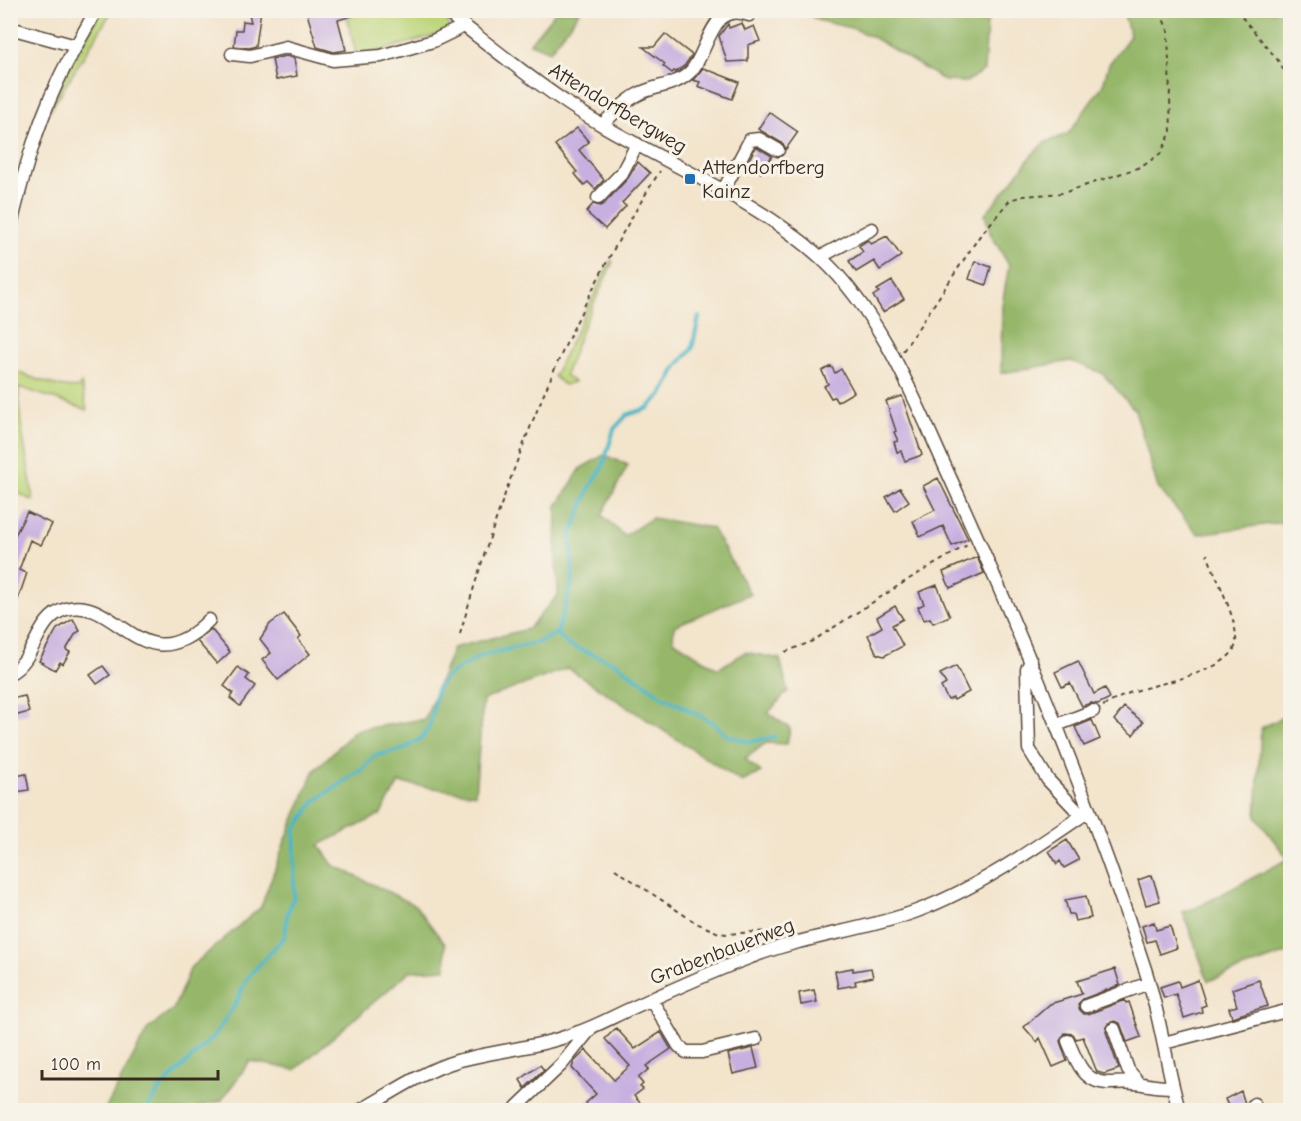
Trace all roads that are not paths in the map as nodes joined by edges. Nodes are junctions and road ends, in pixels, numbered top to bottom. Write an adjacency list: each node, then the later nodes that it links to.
1 (96, 10): 6 (street)
2 (444, 10): 4 (street, Attendorfbergweg)
3 (749, 15): 8 (street)
4 (464, 26): 7 (street); 8 (street, Attendorfbergweg)
5 (10, 28): 6 (street)
6 (76, 46): 13 (street)
7 (232, 54)
8 (602, 125): 9 (street, Attendorfbergweg)
9 (637, 144): 11 (street, Attendorfbergweg); 12 (street)
10 (778, 150): 11 (street)
11 (723, 192): 15 (street, Attendorfbergweg)
12 (598, 198)
13 (10, 228)
14 (872, 229): 15 (street)
15 (820, 257): 17 (street, Attendorfbergweg)
16 (209, 620): 18 (street)
17 (1031, 661): 20 (street, Attendorfbergweg); 21 (street)
18 (10, 673)
19 (1093, 711): 20 (street)
20 (1057, 725): 21 (street, Attendorfbergweg)
21 (1086, 814): 22 (street, Attendorfbergweg); 23 (street, Grabenbauerweg)
22 (1149, 982): 24 (street); 30 (street, Attendorfbergweg)
23 (651, 999): 26 (street, Grabenbauerweg); 28 (street)
24 (1086, 1006)
25 (1290, 1010): 30 (street)
26 (593, 1026): 33 (street); 34 (street, Grabenbauerweg)
27 (1114, 1029): 31 (street)
28 (756, 1039)
29 (1068, 1041): 31 (street)
30 (1164, 1043): 32 (street, Attendorfbergweg)
31 (1139, 1083): 32 (street)
32 (1173, 1086): 35 (street, Attendorfbergweg)
33 (517, 1107)
34 (361, 1110)
35 (1179, 1110)

